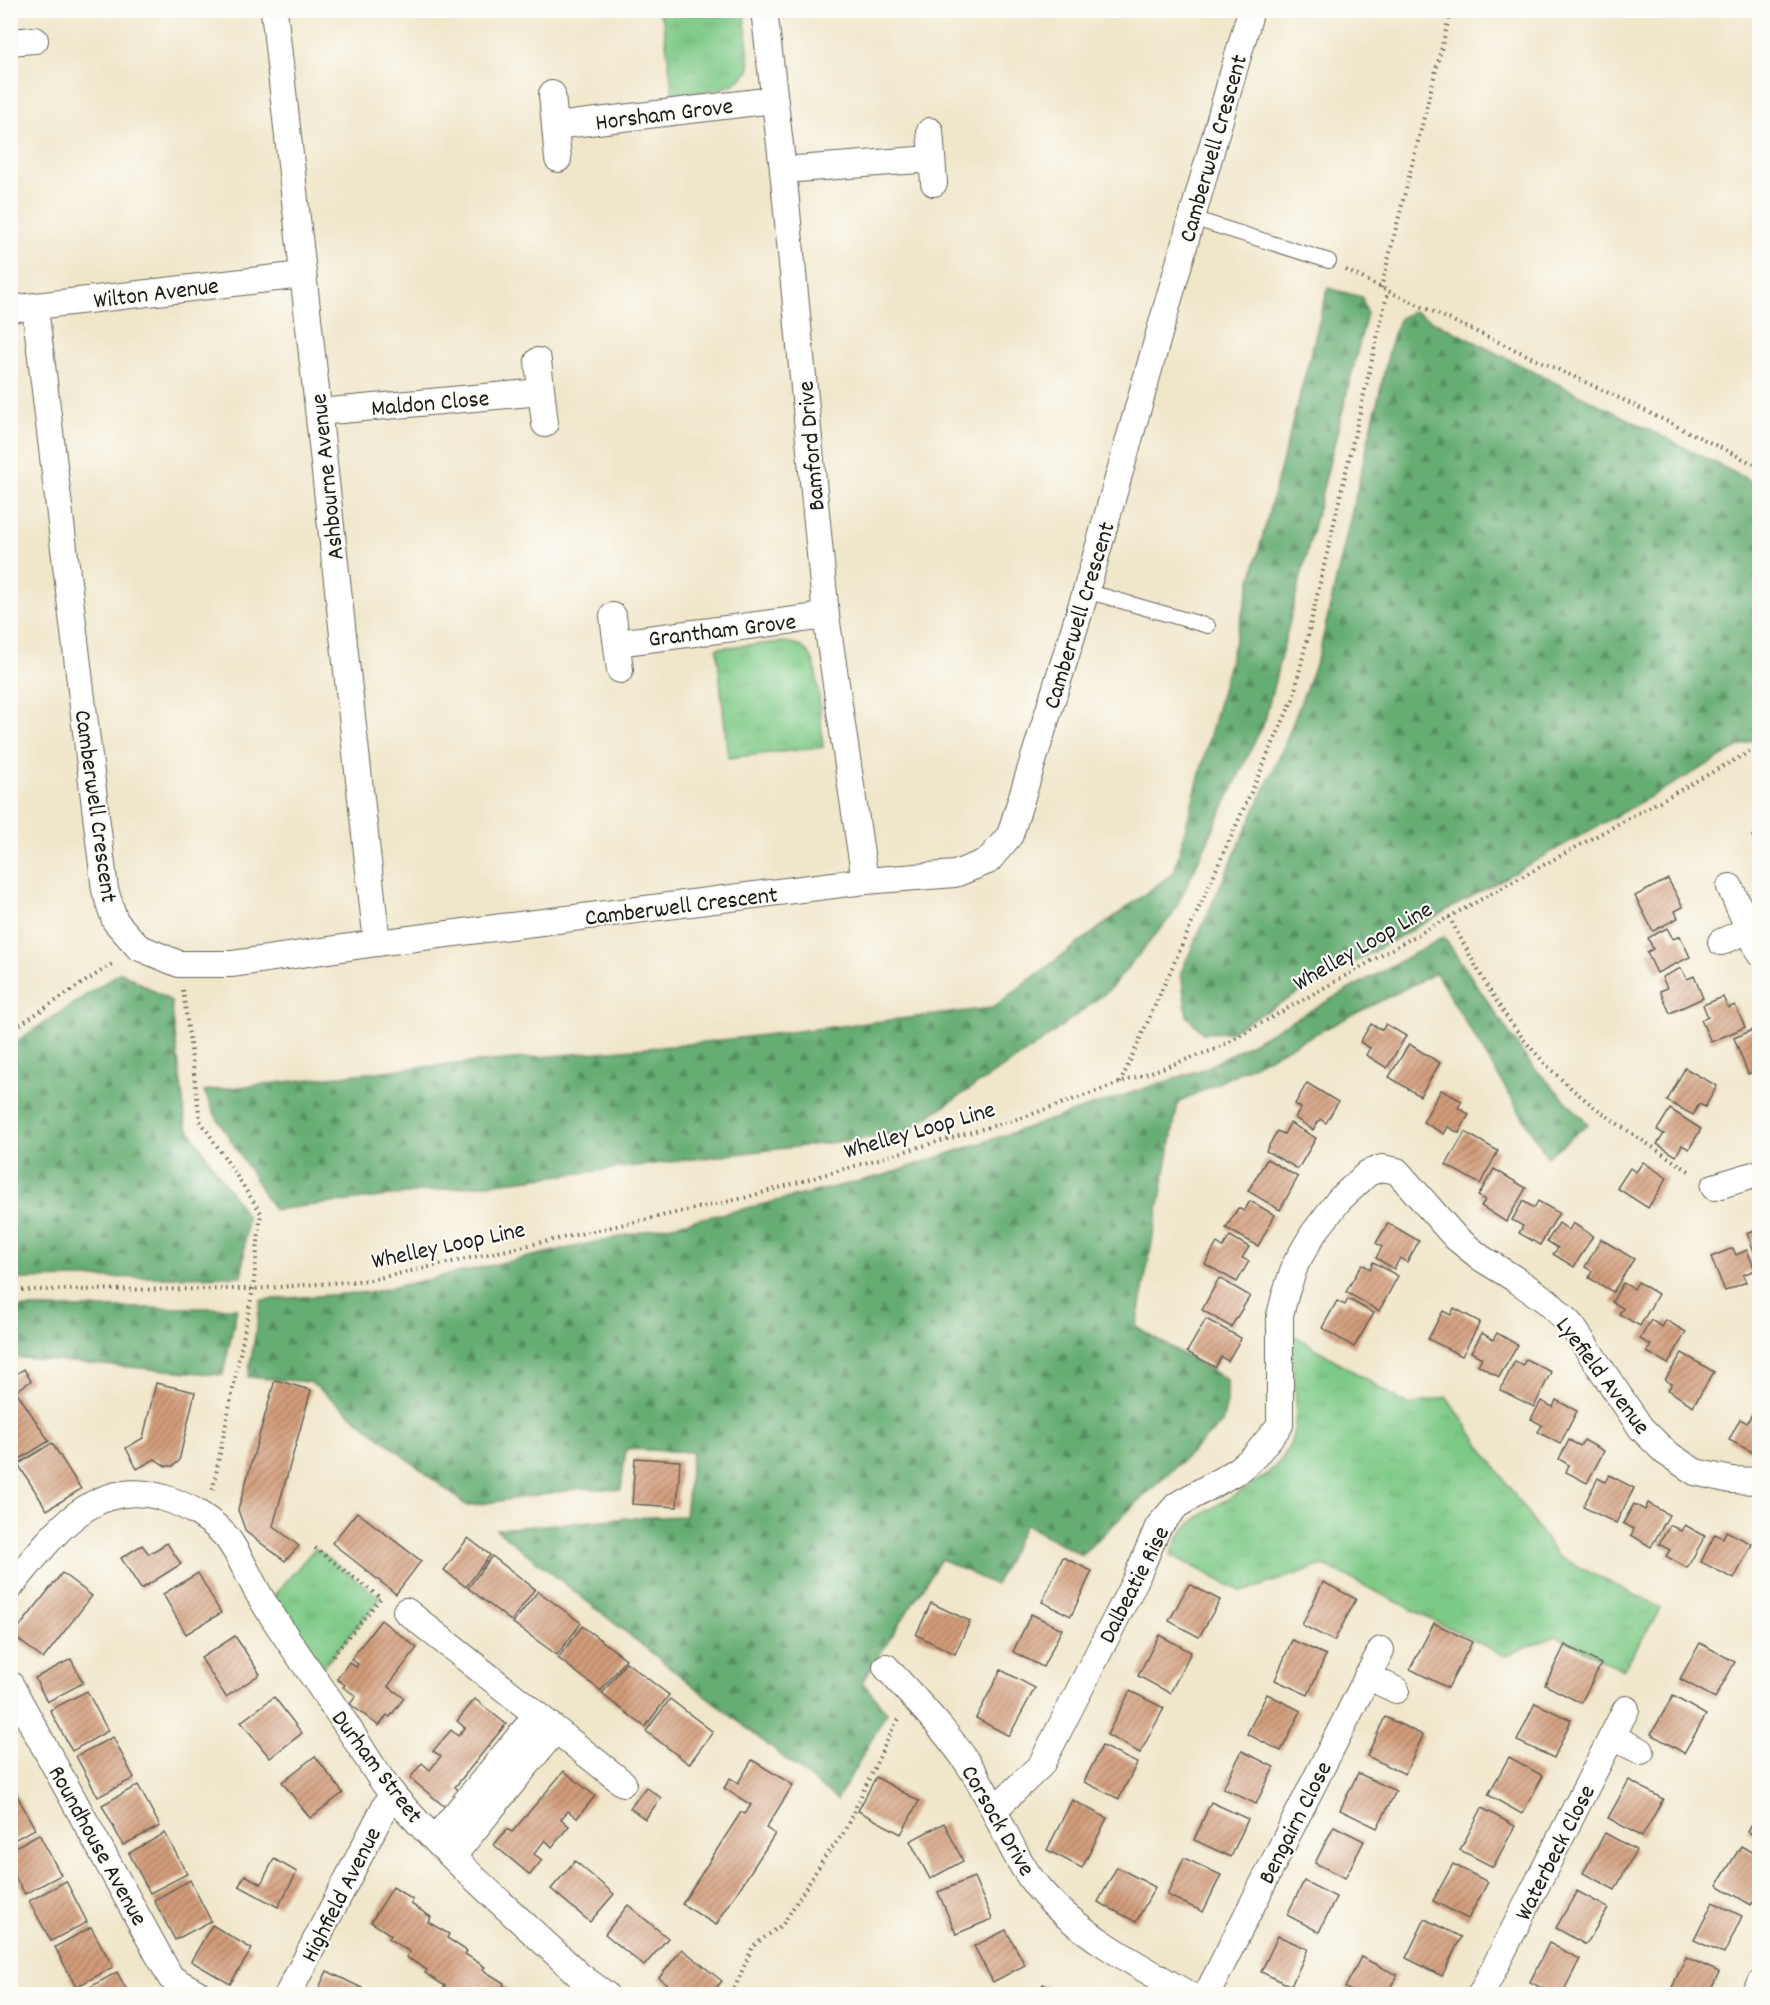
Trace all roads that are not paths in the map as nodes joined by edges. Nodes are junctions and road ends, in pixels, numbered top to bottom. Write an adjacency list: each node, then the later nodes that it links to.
1 (274, 10): 12 (street, Ashbourne Avenue)
2 (764, 10): 5 (street, Bamford Drive)
3 (1249, 10): 10 (street, Camberwell Crescent)
4 (552, 94): 6 (street)
5 (774, 100): 6 (street, Horsham Grove); 9 (street, Bamford Drive)
6 (555, 126): 8 (street)
7 (930, 131): 9 (street)
8 (558, 159)
9 (783, 170): 20 (street, Bamford Drive)
10 (1192, 218): 11 (lane); 18 (street, Camberwell Crescent)
11 (1329, 261)
12 (302, 275): 13 (street, Wilton Avenue); 16 (street, Ashbourne Avenue)
13 (23, 308): 28 (street, Camberwell Crescent)
14 (538, 361): 15 (street)
15 (542, 393): 16 (street, Maldon Close); 17 (street)
16 (319, 412): 28 (street, Ashbourne Avenue)
17 (545, 424)
18 (1086, 591): 21 (lane); 24 (street, Camberwell Crescent)
19 (613, 616): 22 (street)
20 (826, 616): 22 (street, Grantham Grove); 24 (street, Bamford Drive)
21 (1208, 626)
22 (617, 643): 23 (street)
23 (620, 670)
24 (865, 881): 28 (street, Camberwell Crescent)
25 (1730, 887): 26 (street)
26 (1749, 930): 27 (street); 29 (street)
27 (1720, 942)
28 (376, 943)
29 (1760, 954)
30 (1382, 1168): 33 (street, Lyefield Avenue); 47 (street, Dalbeatie Rise)
31 (1747, 1170): 32 (street)
32 (1714, 1188)
33 (1760, 1481)
34 (10, 1587): 46 (street, Durham Street)
35 (406, 1611): 42 (street)
36 (1380, 1650): 38 (street, Bengairn Close)
37 (886, 1666): 47 (street, Corsock Drive)
38 (1367, 1676): 40 (street); 55 (street, Bengairn Close)
39 (10, 1684): 51 (street, Roundhouse Avenue)
40 (1396, 1690)
41 (1626, 1709): 43 (street, Waterbeck Close)
42 (545, 1723): 45 (street); 48 (street)
43 (1612, 1737): 44 (street); 56 (street, Waterbeck Close)
44 (1641, 1751)
45 (622, 1783)
46 (392, 1793): 48 (street, Durham Street); 52 (street, Highfield Avenue)
47 (995, 1809): 54 (street, Corsock Drive)
48 (444, 1848): 50 (street, Durham Street)
49 (1760, 1983): 57 (street)
50 (574, 1985): 53 (street, Durham Street)
51 (199, 1995)
52 (288, 1995)
53 (605, 1995)
54 (1188, 1995)
55 (1207, 1995)
56 (1481, 1995)
57 (1754, 1995)

